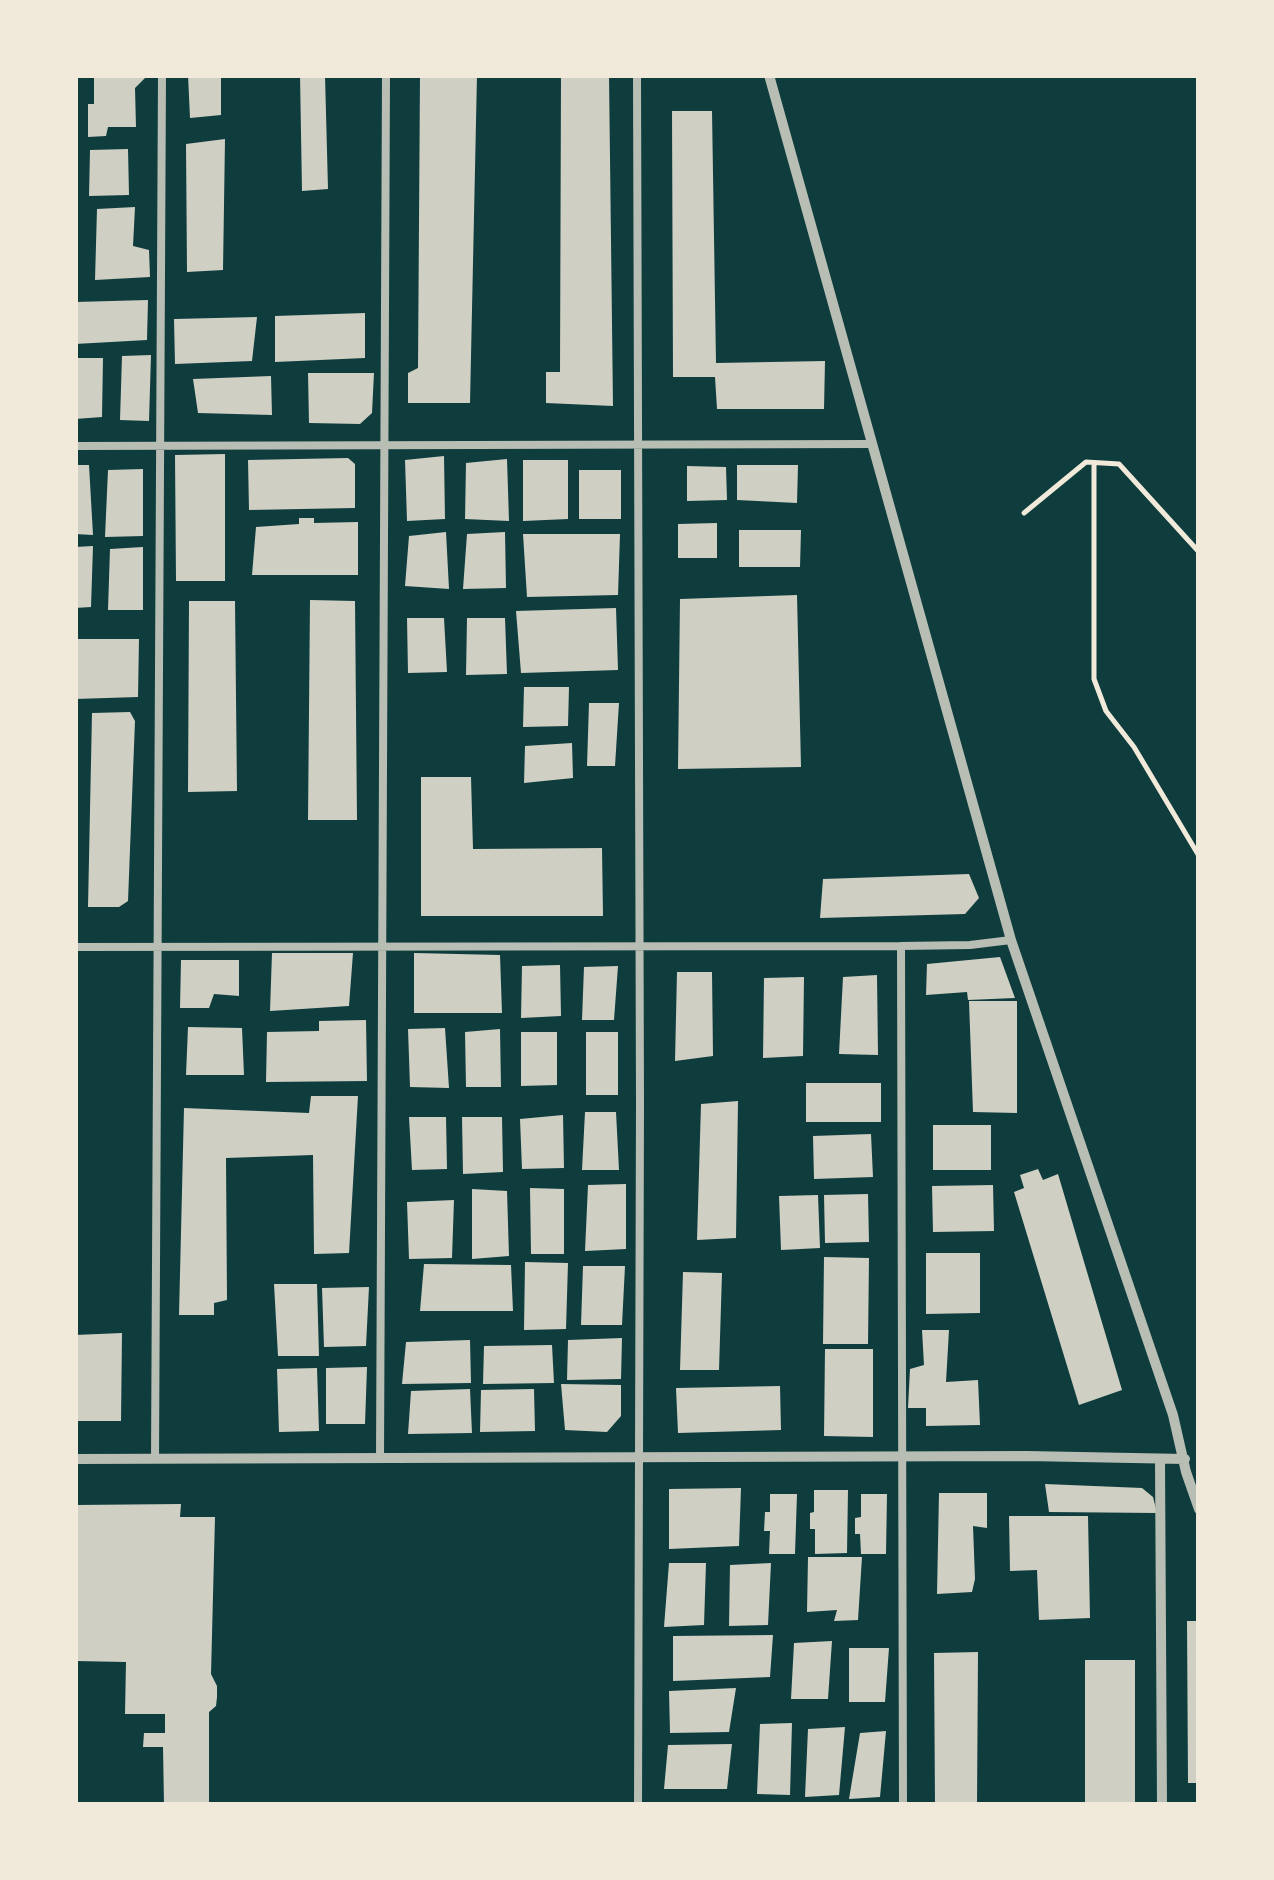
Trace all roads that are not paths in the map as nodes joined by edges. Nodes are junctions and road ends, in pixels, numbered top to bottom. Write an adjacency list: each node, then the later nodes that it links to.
1 (162, 75): 9 (lane)
2 (386, 75): 7 (lane)
3 (637, 75): 5 (lane)
4 (769, 75): 6 (street)
5 (637, 444): 6 (lane); 7 (lane); 11 (lane)
6 (872, 444): 10 (street)
7 (384, 445): 9 (lane); 15 (lane)
8 (75, 446): 9 (lane)
9 (162, 446): 14 (lane)
10 (1011, 940): 12 (lane); 22 (street)
11 (637, 946): 12 (lane); 15 (lane); 18 (lane)
12 (902, 946): 16 (lane)
13 (75, 947): 14 (lane)
14 (158, 947): 15 (lane); 21 (lane)
15 (382, 947): 17 (lane)
16 (902, 1456): 18 (street); 19 (street); 25 (lane)
17 (380, 1458): 18 (street); 21 (street)
18 (638, 1458): 24 (lane)
19 (1160, 1458): 22 (street); 26 (street)
20 (75, 1459): 21 (street)
21 (155, 1459)
22 (1185, 1459): 23 (street)
23 (1199, 1509)
24 (638, 1805)
25 (903, 1805)
26 (1162, 1805)

